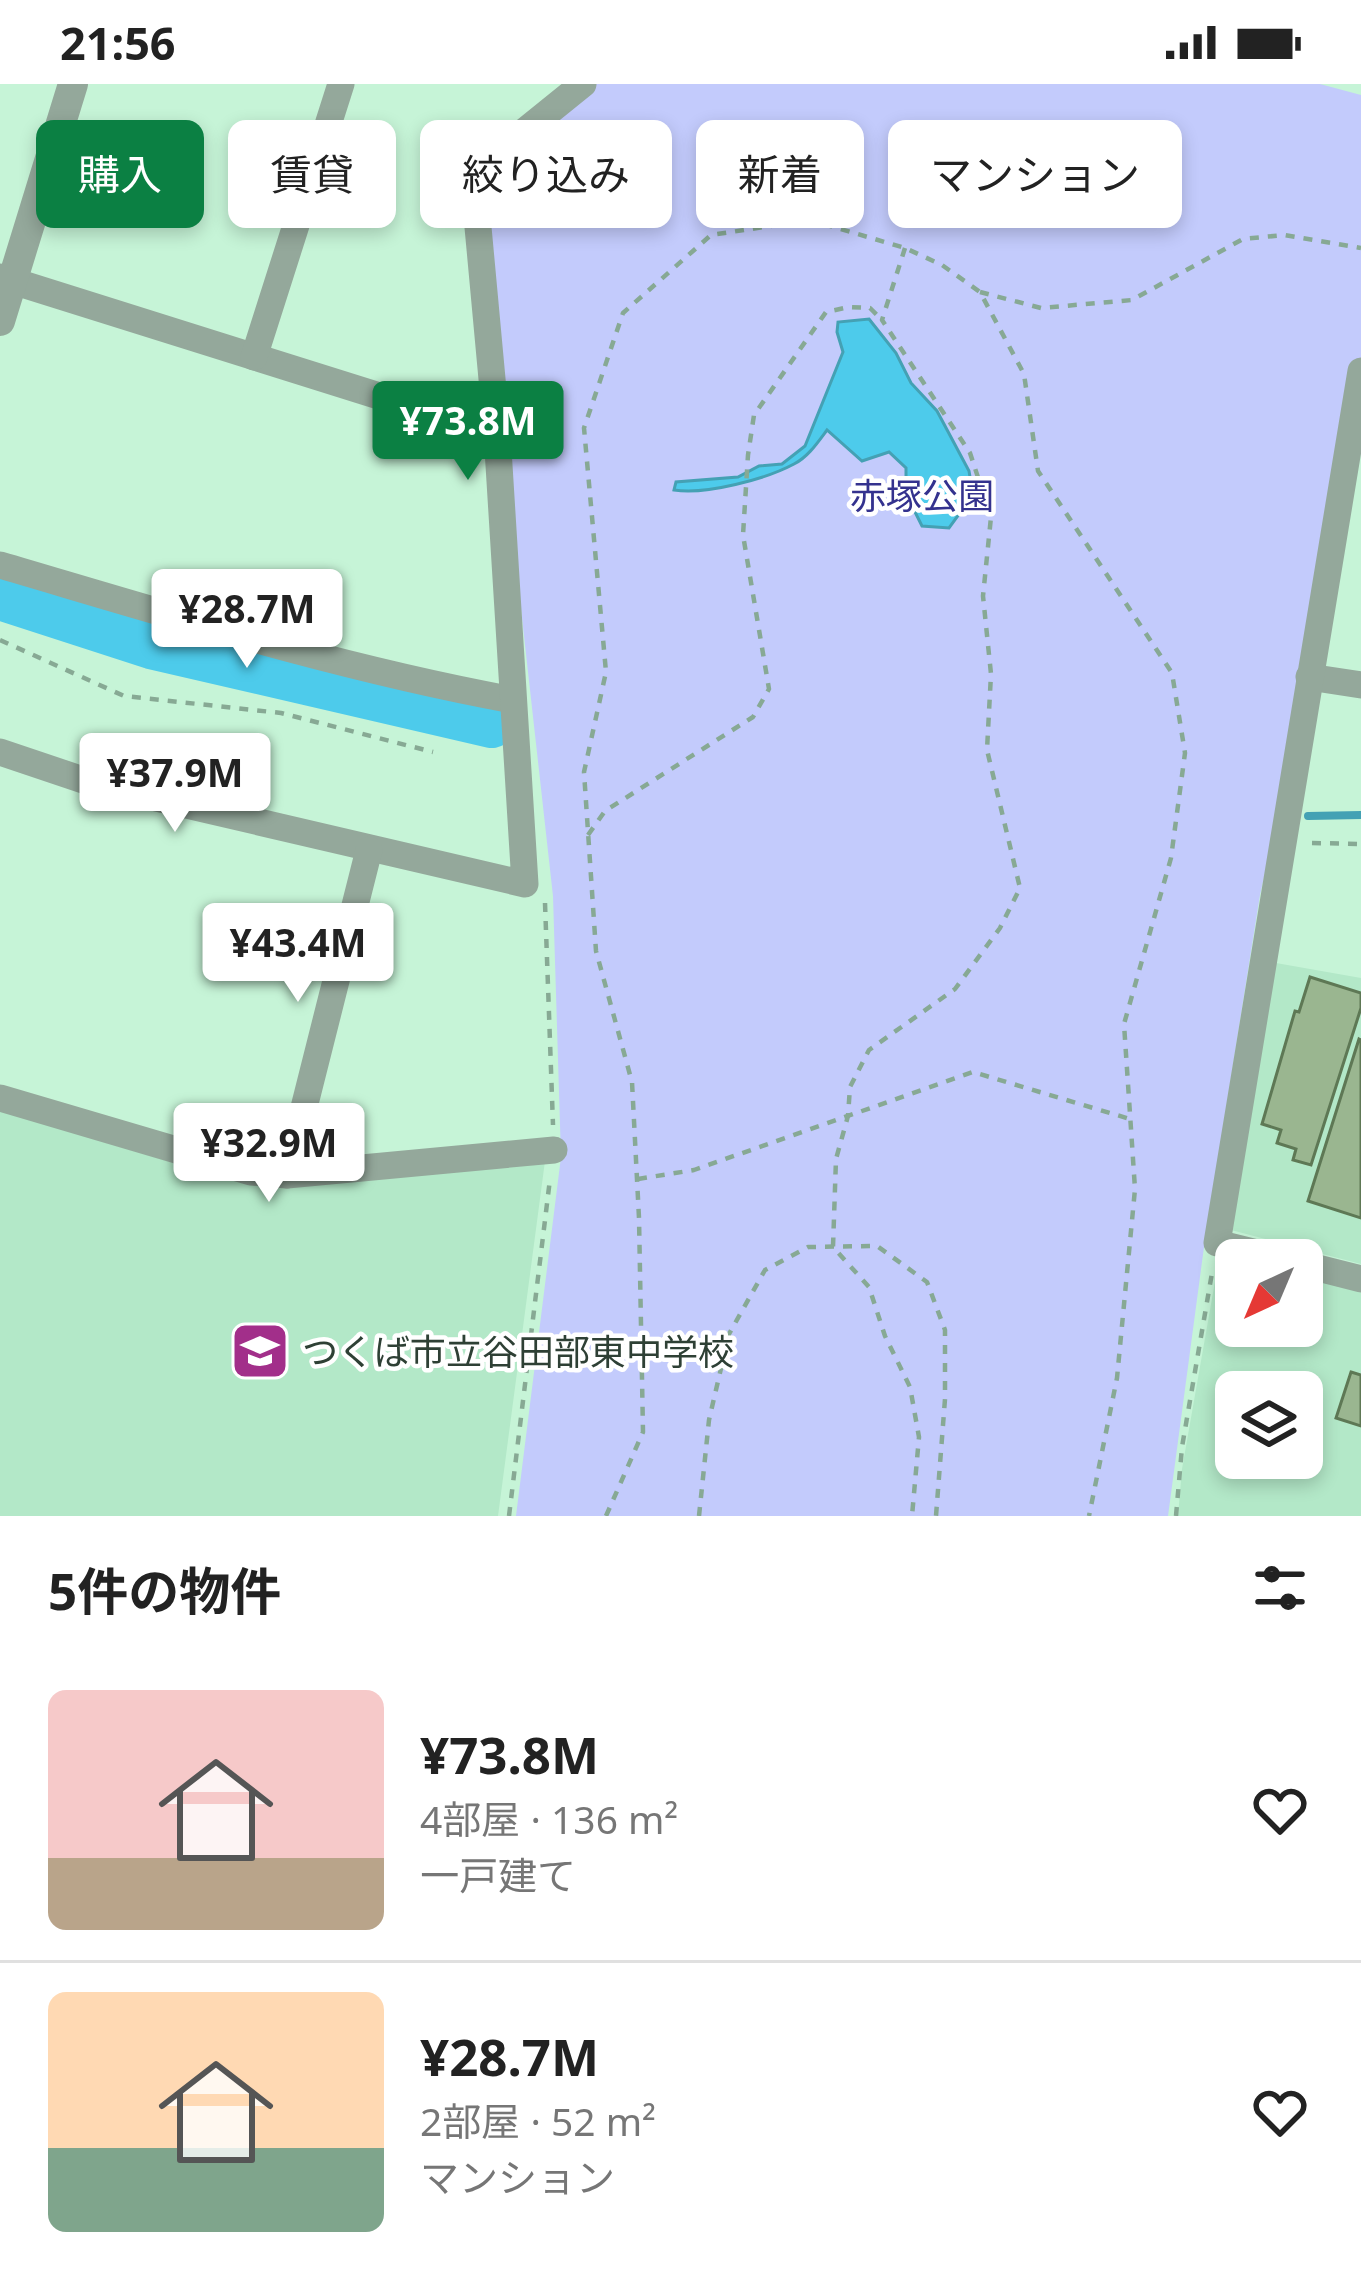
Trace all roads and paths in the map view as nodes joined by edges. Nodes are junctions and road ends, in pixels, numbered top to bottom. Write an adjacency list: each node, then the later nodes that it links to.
1 (74, 84): 6 (street)
2 (341, 84): 10 (street)
3 (583, 84): 12 (street)
4 (905, 248): 7 (path); 8 (path); 20 (path)
5 (1361, 248): 7 (path)
6 (6, 279): 9 (street); 10 (street)
7 (980, 292): 27 (path)
8 (882, 320): 20 (path); 26 (path)
9 (0, 321)
10 (254, 357): 12 (street)
11 (1361, 371): 15 (street)
12 (497, 433): 17 (street)
13 (0, 565): 17 (street)
14 (0, 640): 19 (path)
15 (1309, 677): 16 (street); 21 (street)
16 (1361, 685)
17 (514, 700): 23 (street)
18 (0, 752): 23 (street)
19 (434, 752)
20 (588, 835): 30 (path)
21 (1282, 842): 22 (path); 31 (street)
22 (1361, 844)
23 (370, 850): 29 (street)
24 (545, 903): 28 (path)
25 (0, 1098): 29 (street)
26 (848, 1116): 27 (path); 30 (path); 32 (path)
27 (1130, 1119): 41 (path)
28 (554, 1150): 29 (street); 36 (path)
29 (286, 1174)
30 (636, 1179): 37 (path)
31 (1218, 1239)
32 (833, 1246): 38 (path); 39 (path); 40 (path)
33 (1215, 1255): 42 (path)
34 (1323, 1269): 35 (street)
35 (1361, 1279)
36 (509, 1516)
37 (606, 1516)
38 (699, 1516)
39 (912, 1516)
40 (937, 1516)
41 (1089, 1516)
42 (1175, 1516)

